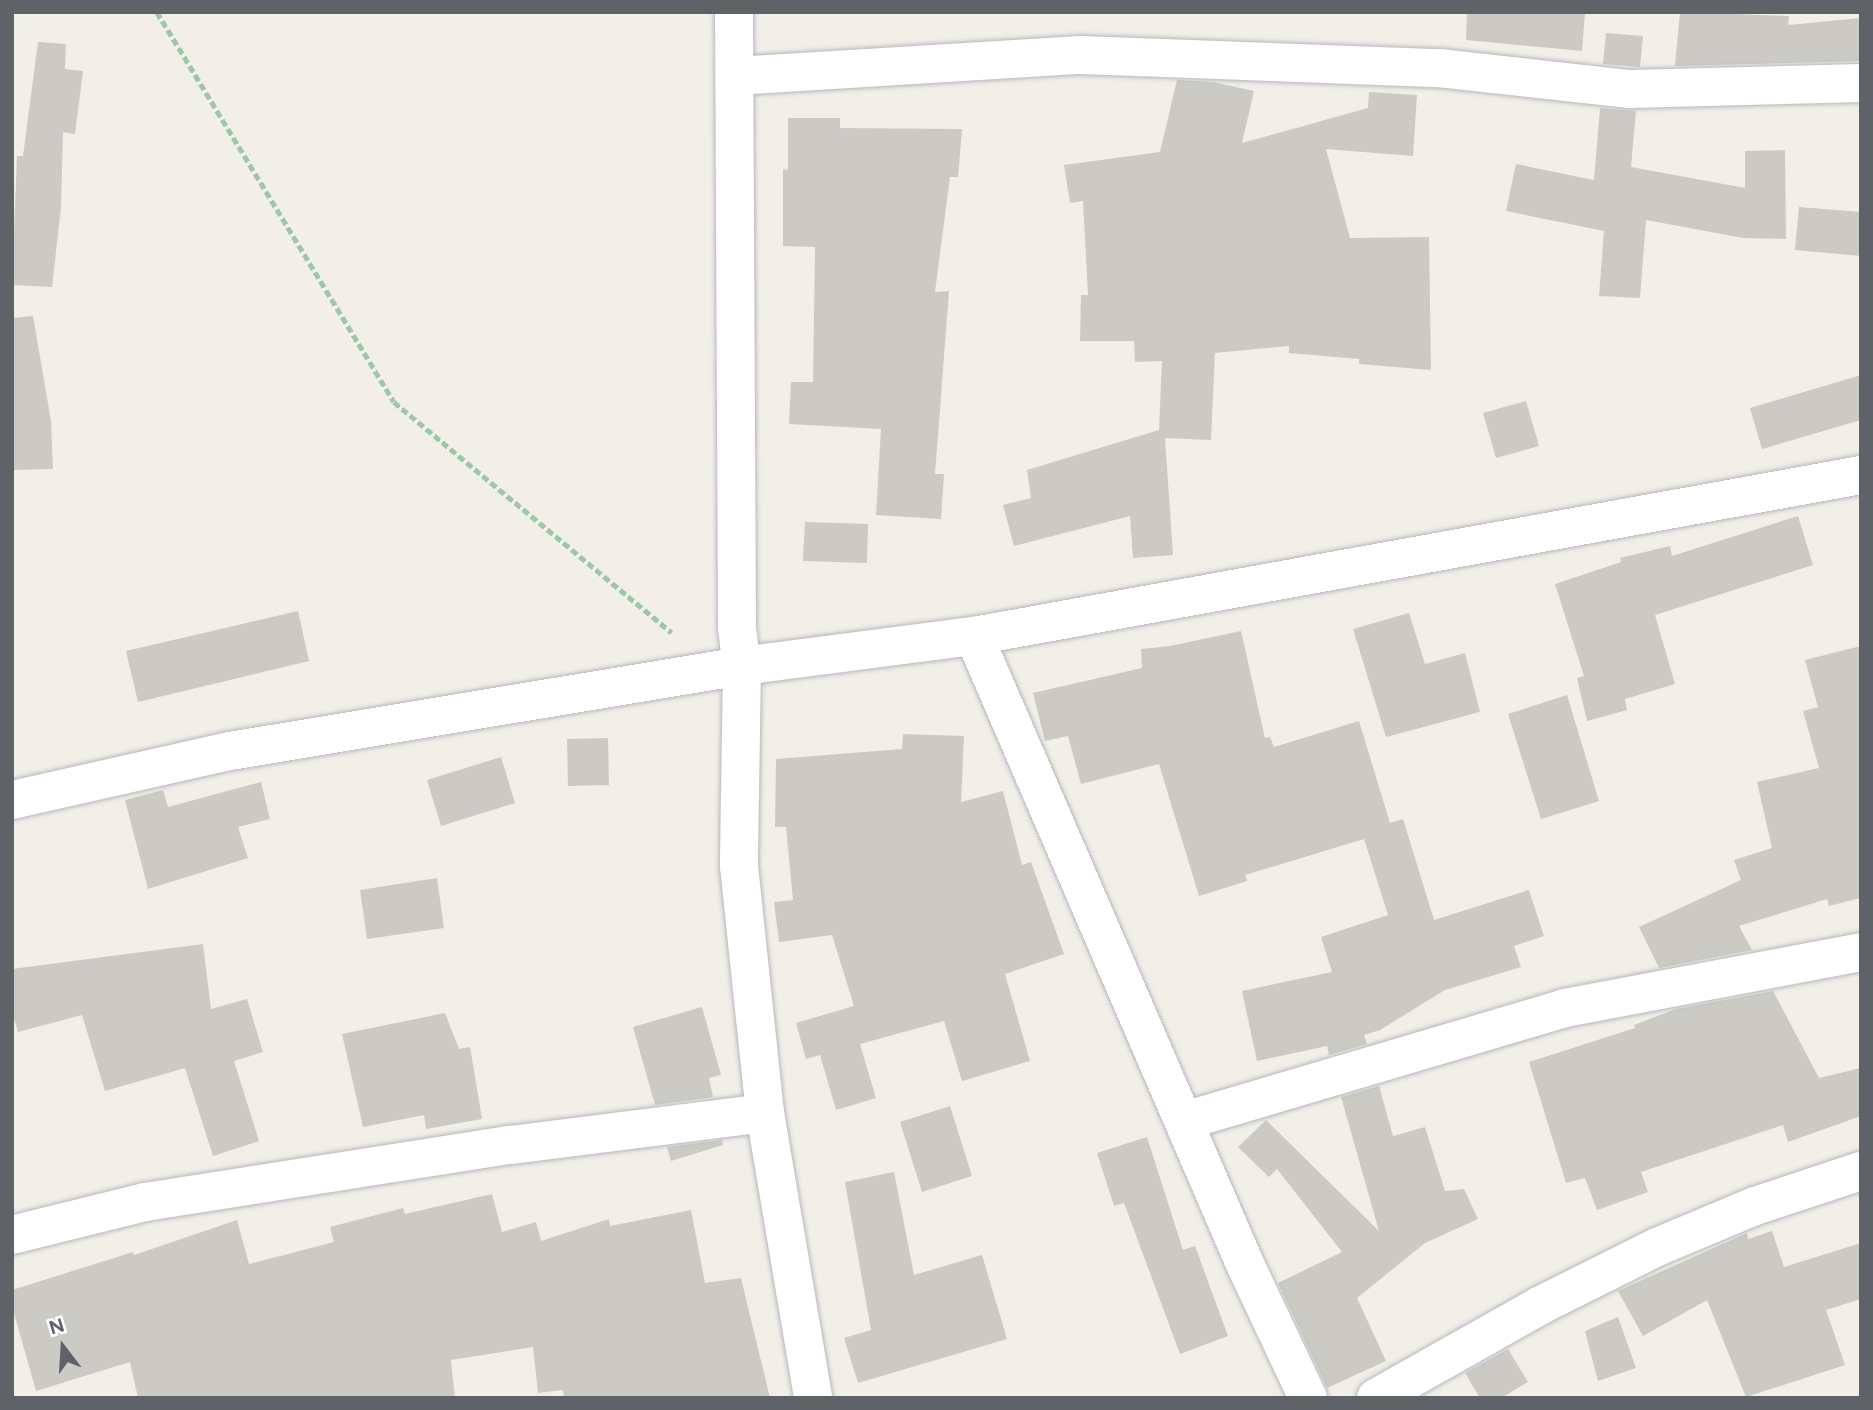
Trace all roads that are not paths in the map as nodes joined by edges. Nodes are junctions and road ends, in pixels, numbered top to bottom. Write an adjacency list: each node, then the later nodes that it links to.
1 (734, 12): 2 (street)
2 (735, 76): 3 (street); 6 (street)
3 (1861, 83)
4 (1861, 475): 5 (street)
5 (974, 636): 6 (street); 10 (street)
6 (742, 666): 7 (street); 9 (street)
7 (12, 800)
8 (1861, 951): 10 (street)
9 (765, 1113): 12 (street); 13 (street)
10 (1184, 1121): 14 (street)
11 (1861, 1171): 15 (street)
12 (12, 1235)
13 (813, 1398)
14 (1308, 1398)
15 (1376, 1398)

